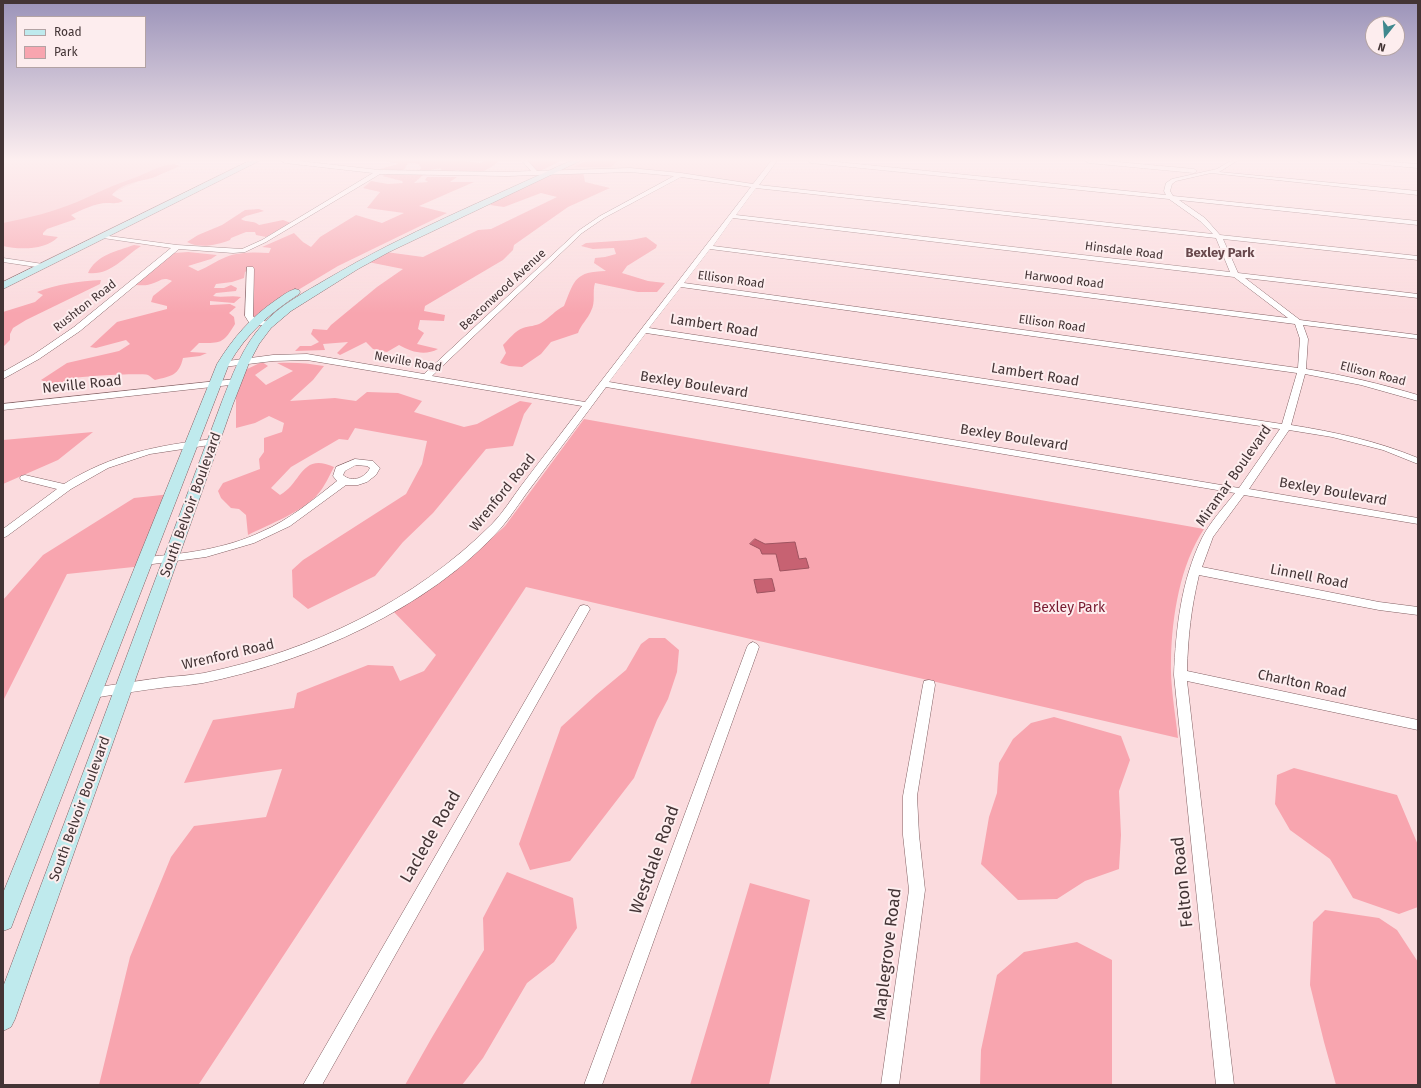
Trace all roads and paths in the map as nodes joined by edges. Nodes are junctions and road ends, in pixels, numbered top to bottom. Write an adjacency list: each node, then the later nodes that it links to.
1 (152, 212): 12 (street)
2 (312, 212): 14 (street)
3 (450, 212): 24 (street, South Belvoir Boulevard)
4 (463, 212): 26 (street, South Belvoir Boulevard)
5 (612, 212): 33 (street, Beaconwood Avenue)
6 (735, 212): 10 (street, Wrenford Road)
7 (994, 212): 13 (street)
8 (1190, 212): 13 (street)
9 (1311, 212): 11 (street)
10 (732, 216): 15 (street, Wrenford Road); 20 (street, Hinsdale Road)
11 (1418, 223)
12 (103, 236): 14 (street); 18 (street)
13 (1218, 236): 16 (street); 20 (street)
14 (176, 247): 32 (street, Rushton Road)
15 (708, 248): 21 (street, Wrenford Road); 25 (street, Harwood Road)
16 (1418, 258)
17 (3, 260): 18 (street)
18 (43, 266): 22 (street)
19 (250, 269): 24 (street)
20 (1236, 275): 23 (street, Hinsdale Road); 25 (street)
21 (680, 285): 27 (street, Wrenford Road); 31 (street, Ellison Road)
22 (3, 286)
23 (1418, 296)
24 (253, 322): 26 (street); 30 (street, South Belvoir Boulevard)
25 (1298, 322): 28 (street, Harwood Road); 31 (street, Miramar Boulevard)
26 (268, 324): 29 (street, South Belvoir Boulevard)
27 (644, 330): 36 (street, Wrenford Road); 40 (street, Lambert Road)
28 (1418, 337)
29 (244, 362): 30 (street, Neville Road); 33 (street, Neville Road); 34 (street, South Belvoir Boulevard)
30 (223, 364): 35 (street, South Belvoir Boulevard)
31 (1302, 371): 37 (street, Ellison Road); 40 (street, Miramar Boulevard)
32 (3, 376)
33 (426, 377): 38 (street, Neville Road)
34 (236, 382): 35 (street, Neville Road); 41 (street, South Belvoir Boulevard)
35 (215, 384): 39 (street, Neville Road); 42 (street, South Belvoir Boulevard)
36 (604, 384): 38 (street, Wrenford Road); 47 (street, Bexley Boulevard)
37 (1418, 398)
38 (589, 405): 58 (street, Wrenford Road)
39 (3, 407)
40 (1286, 427): 43 (street, Lambert Road); 47 (street, Miramar Boulevard)
41 (213, 442): 42 (street); 50 (street, South Belvoir Boulevard)
42 (191, 444): 46 (street); 51 (street, South Belvoir Boulevard)
43 (1418, 461)
44 (25, 478): 46 (street)
45 (344, 481): 50 (street)
46 (66, 488): 49 (street)
47 (1243, 490): 48 (street, Bexley Boulevard); 52 (street, Miramar Boulevard)
48 (1418, 520)
49 (3, 534)
50 (171, 559): 51 (street); 58 (street, South Belvoir Boulevard)
51 (145, 561): 59 (street, South Belvoir Boulevard)
52 (1195, 570): 54 (street, Linnell Road); 56 (street, Miramar Boulevard)
53 (584, 609): 63 (street, Laclede Road)
54 (1418, 611)
55 (753, 648): 64 (street, Westdale Road)
56 (1180, 674): 60 (street, Charlton Road); 66 (street, Felton Road)
57 (929, 685): 65 (street, Maplegrove Road)
58 (125, 688): 59 (street, Wrenford Road); 62 (street, South Belvoir Boulevard)
59 (93, 693): 61 (street, South Belvoir Boulevard)
60 (1418, 725)
61 (3, 920)
62 (3, 1019)
63 (312, 1085)
64 (593, 1085)
65 (890, 1085)
66 (1225, 1085)

